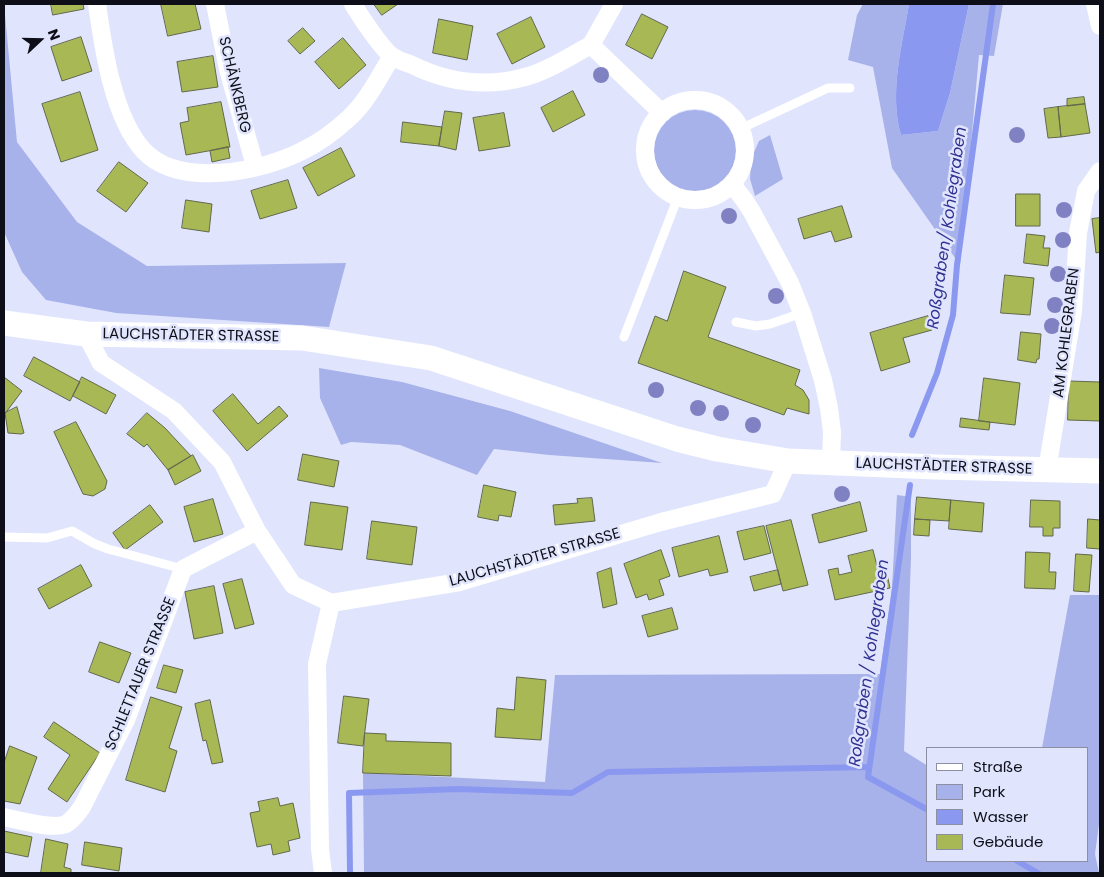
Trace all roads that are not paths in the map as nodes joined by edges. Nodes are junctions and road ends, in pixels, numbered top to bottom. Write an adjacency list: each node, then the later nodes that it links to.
1 (97, 4): 12 (street)
2 (215, 4): 12 (street, SCHÄNKBERG)
3 (353, 4): 8 (street)
4 (614, 4): 7 (street)
5 (1095, 4): 6 (street)
6 (1100, 26)
7 (591, 45): 8 (street); 10 (street)
8 (392, 56): 12 (street)
9 (850, 88): 11 (lane)
10 (662, 113): 11 (street); 16 (street)
11 (740, 129): 14 (street)
12 (254, 166)
13 (1100, 171): 15 (street, AM KOHLEGRABEN)
14 (732, 184): 16 (street); 17 (street)
15 (1093, 189): 24 (street, AM KOHLEGRABEN)
16 (678, 197): 21 (lane)
17 (802, 313): 18 (lane); 23 (street)
18 (736, 322)
19 (4, 324): 20 (main road, LAUCHSTÄDTER STRASSE)
20 (86, 334): 22 (main road, LAUCHSTÄDTER STRASSE); 26 (street, LAUCHSTÄDTER STRASSE)
21 (624, 337)
22 (788, 461): 23 (main road, LAUCHSTÄDTER STRASSE); 29 (street, LAUCHSTÄDTER STRASSE)
23 (831, 464): 24 (main road, LAUCHSTÄDTER STRASSE)
24 (1047, 470): 25 (main road, LAUCHSTÄDTER STRASSE)
25 (1100, 471)
26 (257, 531): 28 (street); 29 (street, LAUCHSTÄDTER STRASSE)
27 (4, 537): 28 (lane)
28 (183, 569): 30 (street, SCHLETTAUER STRASSE)
29 (331, 603): 31 (street)
30 (4, 817)
31 (323, 873)

